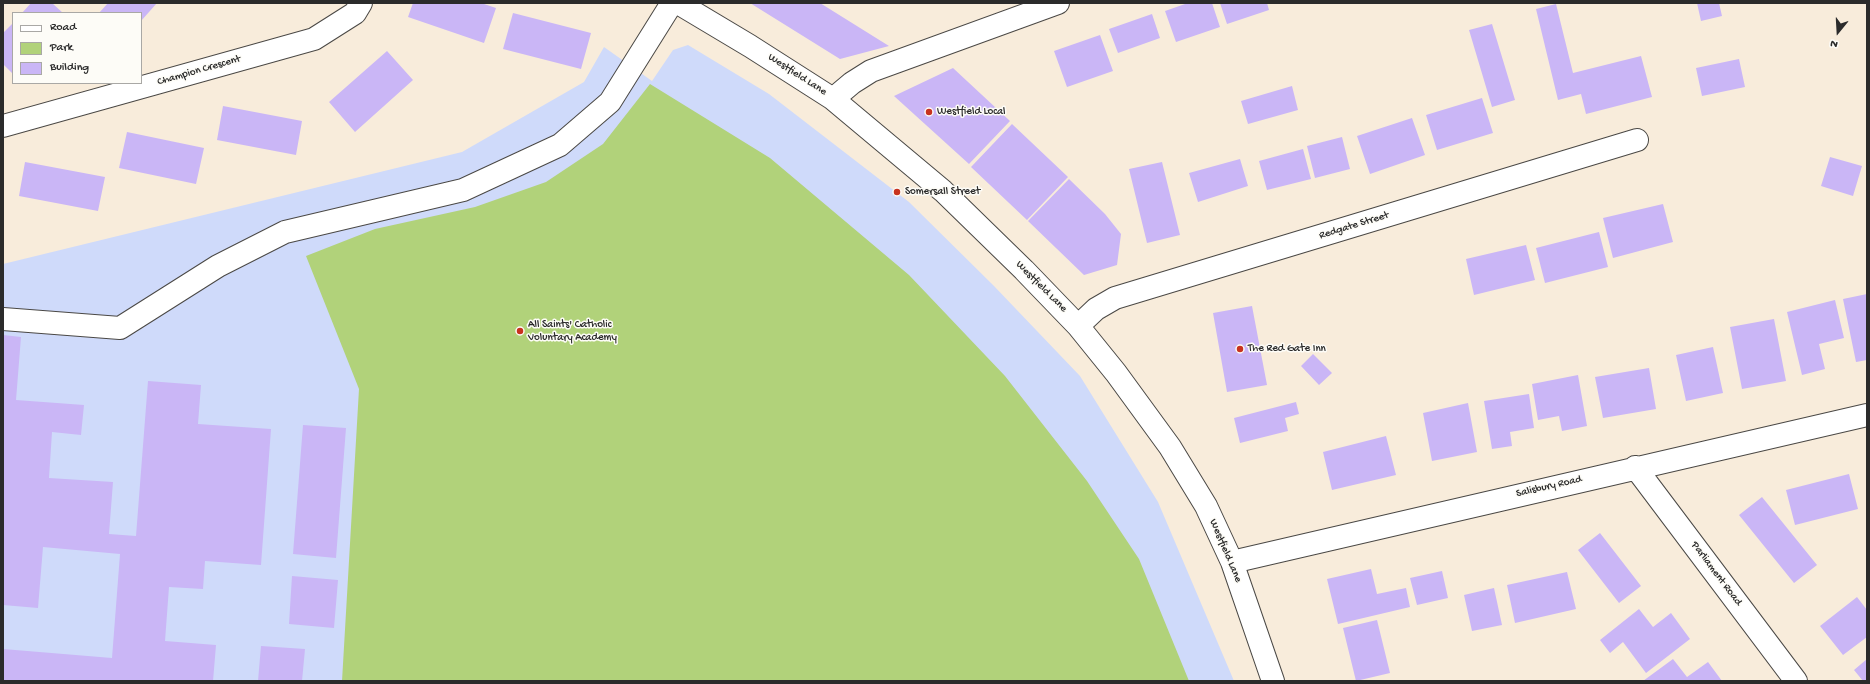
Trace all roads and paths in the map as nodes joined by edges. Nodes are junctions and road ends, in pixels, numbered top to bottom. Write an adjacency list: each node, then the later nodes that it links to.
1 (361, 3): 6 (street, Champion Crescent)
2 (672, 3): 8 (street)
3 (678, 3): 5 (street, Westfield Lane)
4 (1058, 3): 5 (street)
5 (833, 99): 9 (street, Westfield Lane)
6 (3, 126)
7 (1637, 140): 9 (street, Redgate Street)
8 (3, 319)
9 (1078, 326): 12 (street, Westfield Lane)
10 (1867, 415): 11 (street, Salisbury Road)
11 (1635, 467): 12 (street, Salisbury Road); 14 (street, Parliament Road)
12 (1232, 562): 13 (street, Westfield Lane)
13 (1273, 681)
14 (1796, 681)

